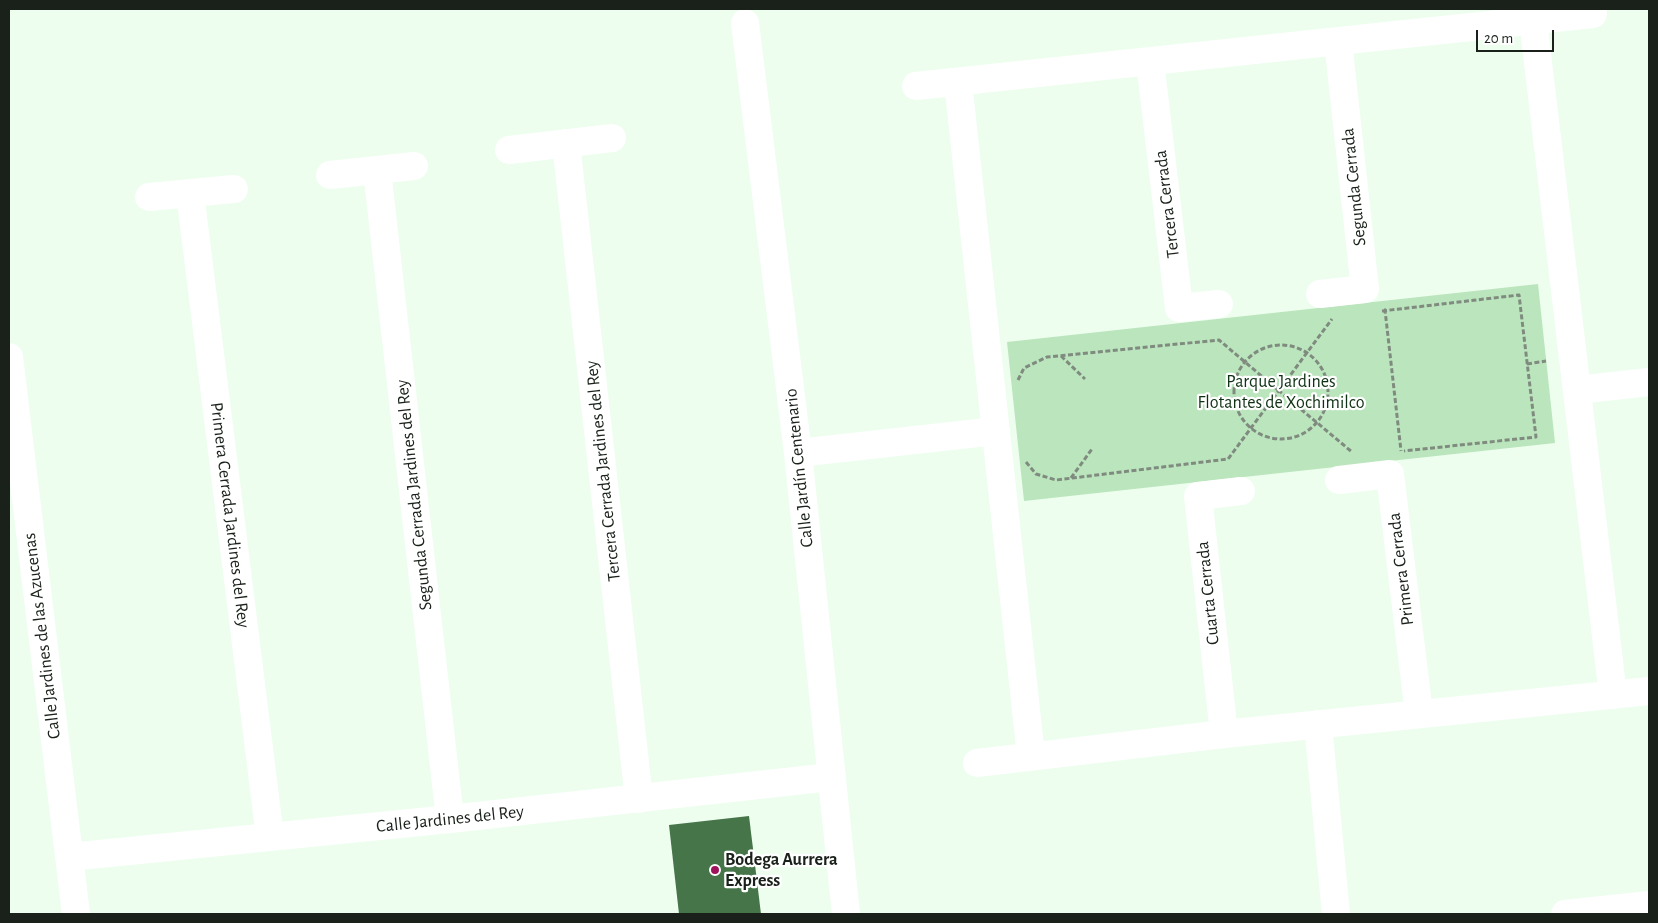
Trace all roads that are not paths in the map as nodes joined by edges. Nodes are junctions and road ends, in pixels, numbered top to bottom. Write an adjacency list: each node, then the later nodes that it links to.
1 (1593, 14): 2 (street)
2 (1533, 20): 4 (street); 21 (street)
3 (745, 23): 23 (street, Calle Jardín Centenario)
4 (1338, 41): 5 (street); 18 (street, Segunda Cerrada)
5 (1150, 61): 6 (street); 17 (street, Tercera Cerrada)
6 (958, 82): 7 (street); 22 (street)
7 (916, 86)
8 (612, 138): 9 (street)
9 (566, 143): 10 (street); 35 (street, Tercera Cerrada Jardines del Rey)
10 (510, 150)
11 (414, 166): 12 (street)
12 (377, 170): 13 (street); 36 (street, Segunda Cerrada Jardines del Rey)
13 (330, 175)
14 (234, 189): 15 (street)
15 (190, 193): 16 (street); 37 (street, Primera Cerrada Jardines del Rey)
16 (149, 197)
17 (1219, 304)
18 (1327, 305)
19 (9, 357): 26 (street, Calle Jardines de las Azucenas)
20 (1649, 382): 21 (street)
21 (1577, 390): 28 (street)
22 (996, 431): 23 (street); 32 (street)
23 (798, 453): 34 (street, Calle Jardín Centenario)
24 (1340, 480): 29 (street, Primera Cerrada)
25 (1241, 491): 31 (street, Cuarta Cerrada)
26 (20, 538): 38 (street, Calle Jardines de las Azucenas)
27 (1649, 691): 28 (street)
28 (1613, 695): 29 (street)
29 (1419, 714): 30 (street)
30 (1318, 724): 31 (street); 42 (street)
31 (1224, 734): 32 (street)
32 (1031, 756): 33 (street)
33 (977, 763)
34 (831, 777): 35 (street, Calle Jardines del Rey); 41 (street, Calle Jardín Centenario)
35 (639, 799): 36 (street, Calle Jardines del Rey)
36 (450, 819): 37 (street, Calle Jardines del Rey)
37 (270, 837): 38 (street, Calle Jardines del Rey)
38 (69, 857): 40 (street, Calle Jardines de las Azucenas)
39 (1649, 906): 43 (street)
40 (76, 914)
41 (846, 914)
42 (1336, 914)
43 (1565, 914)

